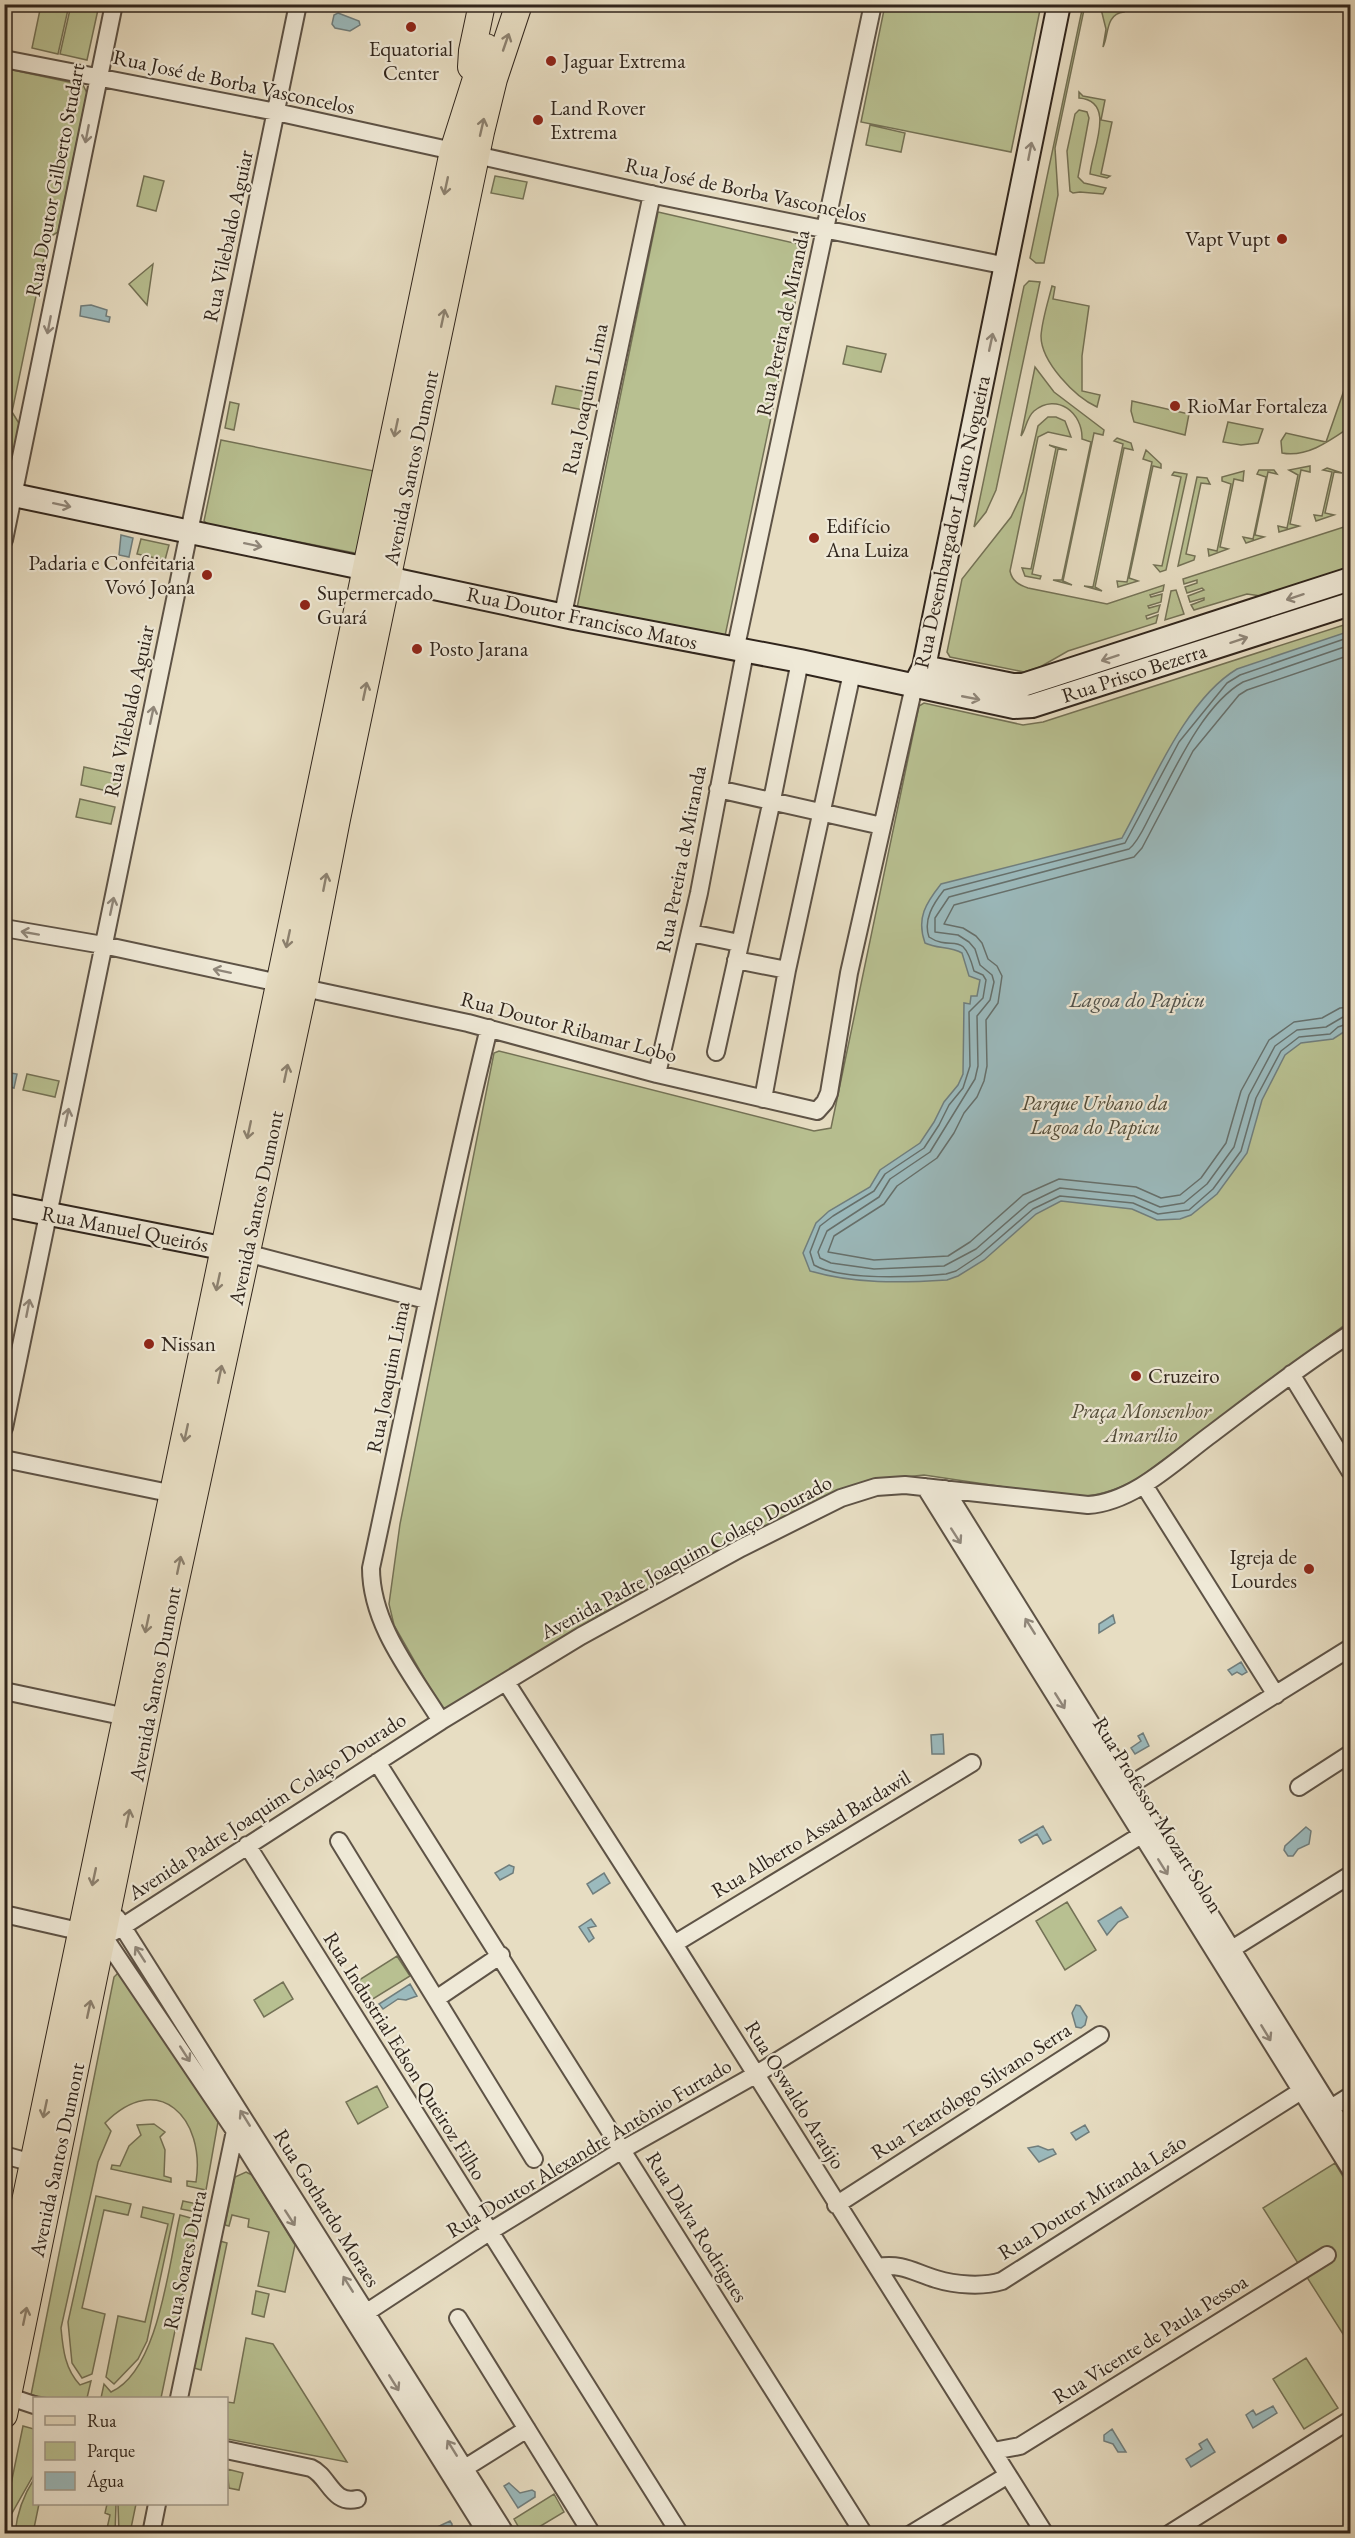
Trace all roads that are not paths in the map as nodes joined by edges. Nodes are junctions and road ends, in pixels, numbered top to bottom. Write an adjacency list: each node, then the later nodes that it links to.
1 (114, 4): 9 (street, Rua Doutor Gilberto Studart)
2 (298, 4): 11 (street, Rua Vilebaldo Aguiar)
3 (482, 4): 10 (main road)
4 (500, 4): 10 (main road, Avenida Santos Dumont)
5 (519, 4): 12 (main road, Avenida Santos Dumont, one-way to 5)
6 (873, 4): 14 (street, Rua Pereira de Miranda)
7 (1059, 4): 15 (street, Rua Desembargador Lauro Nogueira, one-way to 7)
8 (4, 59): 9 (street, Rua José de Borba Vasconcelos)
9 (99, 77): 11 (street, Rua José de Borba Vasconcelos); 16 (street, Rua Doutor Gilberto Studart, one-way to 16)
10 (472, 89): 12 (main road, Avenida Santos Dumont)
11 (276, 112): 12 (street, Rua José de Borba Vasconcelos); 17 (street, Rua Vilebaldo Aguiar)
12 (465, 153): 13 (street, Rua José de Borba Vasconcelos); 19 (main road, Avenida Santos Dumont)
13 (651, 194): 14 (street, Rua José de Borba Vasconcelos); 22 (street, Rua Joaquim Lima)
14 (827, 229): 15 (street, Rua José de Borba Vasconcelos); 23 (street, Rua Pereira de Miranda)
15 (1007, 266): 26 (street, Rua Desembargador Lauro Nogueira, one-way to 15)
16 (9, 494): 17 (street, Rua Doutor Francisco Matos, one-way to 17); 18 (street, Rua Doutor Gilberto Studart)
17 (190, 531): 19 (street, Rua Doutor Francisco Matos, one-way to 19); 34 (street, Rua Vilebaldo Aguiar, one-way to 17)
18 (4, 540)
19 (377, 573): 22 (street, Rua Doutor Francisco Matos); 30 (main road, Avenida Santos Dumont)
20 (1350, 579): 26 (street, Rua Prisco Bezerra, one-way to 26)
21 (1350, 604): 26 (street, Rua Prisco Bezerra, one-way to 21)
22 (563, 614): 23 (street, Rua Doutor Francisco Matos)
23 (740, 651): 24 (street, Rua Doutor Francisco Matos); 27 (street, Rua Pereira de Miranda)
24 (800, 662): 25 (street, Rua Doutor Francisco Matos); 28 (street)
25 (852, 673): 26 (street, Rua Doutor Francisco Matos); 29 (street)
26 (919, 677): 31 (street, Rua Desembargador Lauro Nogueira)
27 (718, 789): 28 (street); 33 (street, Rua Pereira de Miranda)
28 (772, 800): 29 (street); 35 (street)
29 (822, 811): 31 (street); 36 (street)
30 (326, 816): 37 (main road, Avenida Santos Dumont, one-way to 37); 38 (main road, Avenida Santos Dumont, one-way to 30)
31 (882, 825): 43 (street, Rua Desembargador Lauro Nogueira)
32 (4, 928): 34 (street, one-way to 32)
33 (690, 933): 35 (street); 41 (street, Rua Pereira de Miranda)
34 (103, 945): 37 (street, one-way to 34); 45 (street, Rua Vilebaldo Aguiar, one-way to 34)
35 (738, 951): 36 (street); 40 (street)
36 (787, 970): 42 (street)
37 (279, 983): 46 (main road, Avenida Santos Dumont, one-way to 46)
38 (304, 988): 39 (street, Rua Doutor Ribamar Lobo); 46 (main road, Avenida Santos Dumont, one-way to 38)
39 (489, 1028): 41 (street, Rua Doutor Ribamar Lobo); 47 (street, Rua Joaquim Lima)
40 (716, 1052)
41 (657, 1074): 42 (street, Rua Doutor Ribamar Lobo)
42 (763, 1099): 43 (street, Rua Doutor Ribamar Lobo)
43 (821, 1108)
44 (4, 1205): 45 (street, Rua Manuel Queirós)
45 (47, 1214): 46 (street, Rua Manuel Queirós); 50 (street, Rua Vilebaldo Aguiar, one-way to 45)
46 (235, 1251): 47 (street); 56 (main road, Avenida Santos Dumont, one-way to 56); 61 (main road, Avenida Santos Dumont, one-way to 46)
47 (426, 1300): 62 (street, Rua Joaquim Lima)
48 (1350, 1334): 49 (street, Avenida Padre Joaquim Colaço Dourado)
49 (1291, 1374): 52 (street); 53 (street, Avenida Padre Joaquim Colaço Dourado)
50 (4, 1428)
51 (4, 1459): 56 (street)
52 (1350, 1471)
53 (1144, 1485): 55 (street, Avenida Padre Joaquim Colaço Dourado); 60 (street)
54 (925, 1487): 55 (street, Avenida Padre Joaquim Colaço Dourado); 58 (street, Avenida Padre Joaquim Colaço Dourado); 67 (street, Rua Professor Mozart Solon, one-way to 67)
55 (945, 1489): 67 (street, Rua Professor Mozart Solon, one-way to 55)
56 (174, 1494): 61 (main road, Avenida Santos Dumont, one-way to 61)
57 (1350, 1648): 60 (street)
58 (506, 1682): 62 (street, Avenida Padre Joaquim Colaço Dourado); 74 (street, Rua Oswaldo Araújo)
59 (4, 1691): 61 (street)
60 (1276, 1695): 67 (street)
61 (138, 1720): 73 (main road, Avenida Santos Dumont, one-way to 61); 73 (main road, Avenida Santos Dumont, one-way to 73)
62 (441, 1721): 64 (street, Avenida Padre Joaquim Colaço Dourado)
63 (1350, 1754): 66 (street)
64 (377, 1762): 70 (street, Avenida Padre Joaquim Colaço Dourado); 76 (street, Rua Dalva Rodrigues)
65 (972, 1763): 74 (street, Rua Alberto Assad Bardawil)
66 (1299, 1787)
67 (1123, 1789): 68 (street, Rua Professor Mozart Solon)
68 (1148, 1830): 75 (street, Rua Professor Mozart Solon); 79 (street, Rua Doutor Alexandre Antônio Furtado)
69 (339, 1841): 77 (street)
70 (247, 1845): 73 (street, Avenida Padre Joaquim Colaço Dourado); 93 (street, Rua Industrial Edson Queiroz Filho)
71 (1350, 1875): 75 (street)
72 (4, 1914): 73 (street)
73 (105, 1926): 80 (street, Rua Gothardo Moraes); 89 (main road, Avenida Santos Dumont)
74 (674, 1944): 79 (street, Rua Oswaldo Araújo)
75 (1226, 1952): 81 (street, Rua Professor Mozart Solon)
76 (501, 1955): 77 (street); 86 (street, Rua Dalva Rodrigues)
77 (436, 1999): 88 (street)
78 (1100, 2035): 92 (street, Rua Teatrólogo Silvano Serra)
79 (755, 2075): 86 (street, Rua Doutor Alexandre Antônio Furtado); 92 (street, Rua Oswaldo Araújo)
80 (215, 2085): 84 (street, Rua Gothardo Moraes); 91 (street, Rua Gothardo Moraes, one-way to 80)
81 (1308, 2087): 83 (street, Rua Professor Mozart Solon); 95 (street, Rua Doutor Miranda Leão)
82 (1350, 2096): 83 (street)
83 (1324, 2112): 85 (street, Rua Professor Mozart Solon); 90 (street, Rua Professor Mozart Solon)
84 (235, 2131): 91 (street, Rua Gothardo Moraes); 99 (street, Rua Soares Dutra)
85 (1350, 2139)
86 (622, 2150): 93 (street, Rua Doutor Alexandre Antônio Furtado); 115 (street, Rua Dalva Rodrigues)
87 (4, 2155): 89 (street)
88 (534, 2159)
89 (45, 2166): 96 (main road, Avenida Santos Dumont); 100 (main road, Avenida Santos Dumont, one-way to 89)
90 (1350, 2169)
91 (268, 2170): 97 (street, Rua Gothardo Moraes)
92 (836, 2205): 95 (street, Rua Oswaldo Araújo)
93 (489, 2232): 97 (street, Rua Doutor Alexandre Antônio Furtado); 114 (street, Rua Industrial Edson Queiroz Filho)
94 (1327, 2255): 105 (street, Rua Vicente de Paula Pessoa)
95 (877, 2267): 105 (street, Rua Oswaldo Araújo)
96 (4, 2302)
97 (360, 2316): 106 (street, Rua Gothardo Moraes)
98 (458, 2318): 103 (street)
99 (179, 2397)
100 (6, 2402): 101 (street)
101 (33, 2405)
102 (1350, 2420): 118 (street)
103 (527, 2429): 106 (street); 113 (street)
104 (228, 2450): 108 (street)
105 (993, 2451): 107 (street, Rua Oswaldo Araújo)
106 (458, 2473): 110 (street, Rua Gothardo Moraes)
107 (1008, 2475): 116 (street); 117 (street, Rua Oswaldo Araújo)
108 (357, 2499)
109 (157, 2505): 111 (street)
110 (485, 2528): 112 (street, Rua Gothardo Moraes)
111 (151, 2534)
112 (506, 2534)
113 (592, 2534)
114 (680, 2534)
115 (864, 2534)
116 (911, 2534)
117 (1045, 2534)
118 (1169, 2534)

